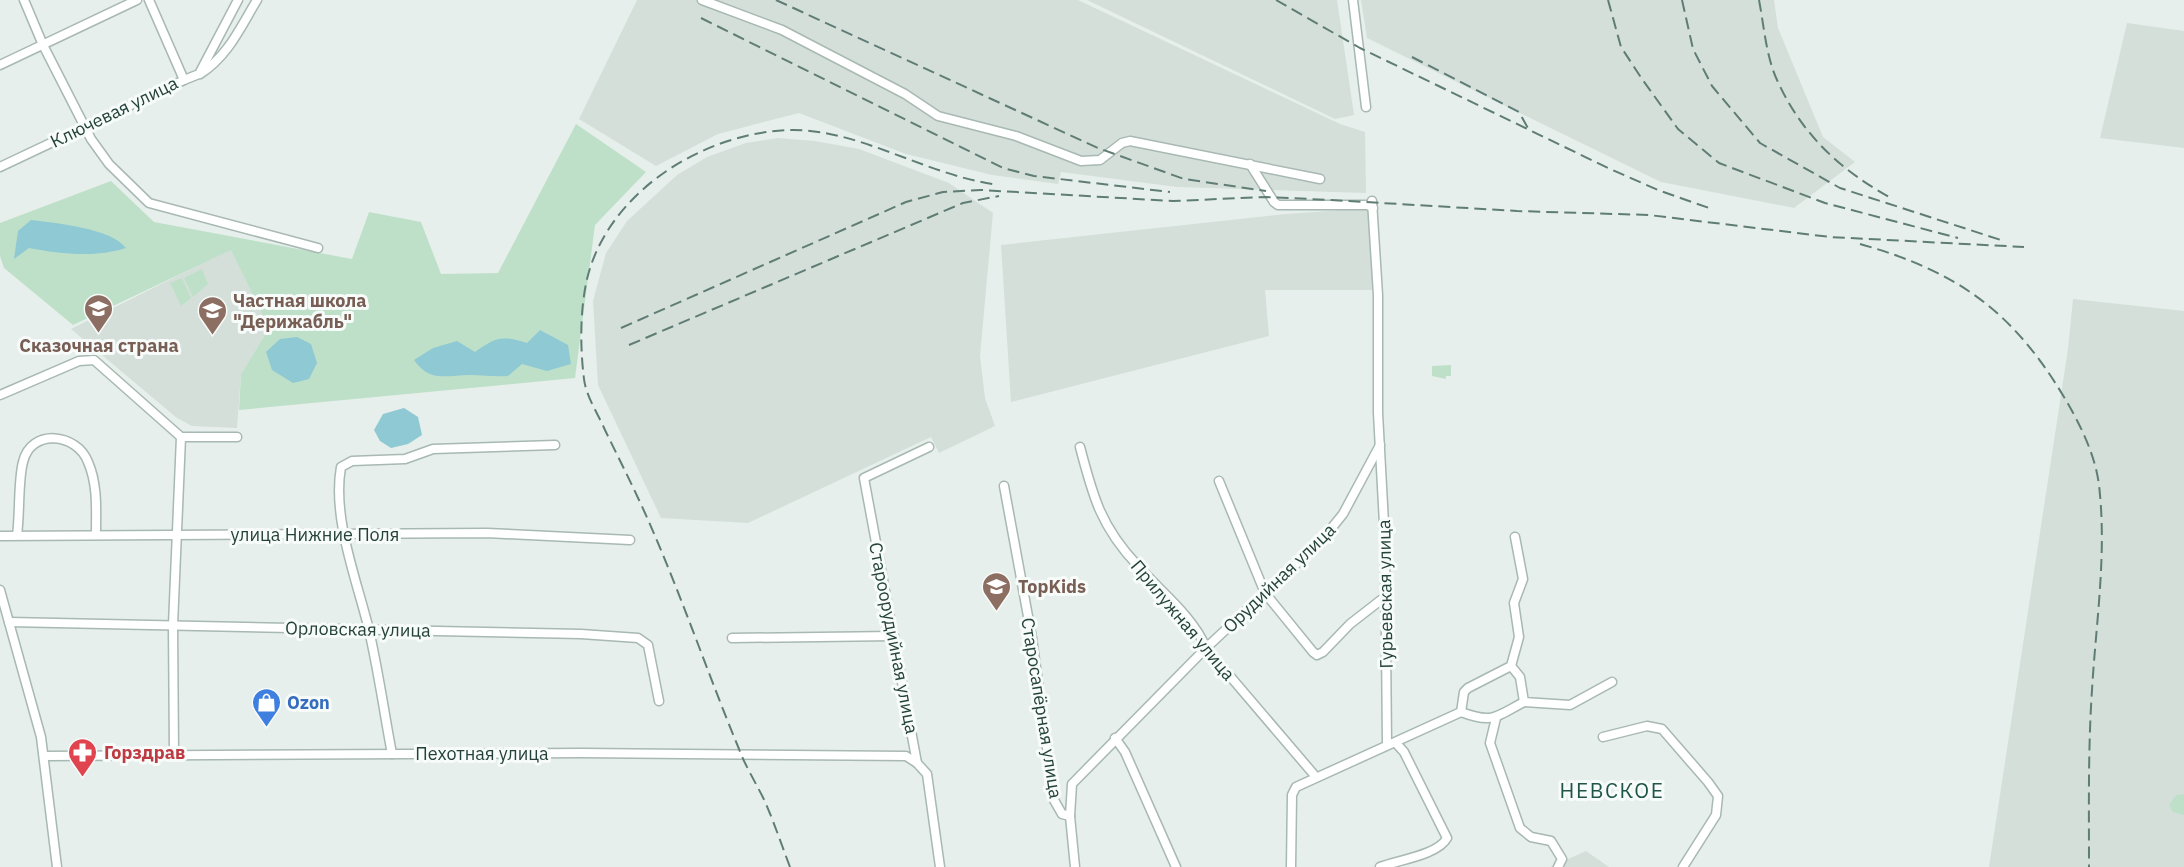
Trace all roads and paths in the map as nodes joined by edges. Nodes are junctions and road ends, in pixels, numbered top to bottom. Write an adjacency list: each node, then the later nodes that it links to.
1 (24, 0): 8 (street)
2 (137, 0): 8 (street)
3 (149, 0): 11 (street, Ключевая улица)
4 (238, 0): 10 (street)
5 (257, 0): 10 (street)
6 (702, 0): 14 (street)
7 (1353, 0): 12 (street)
8 (43, 45): 9 (street); 13 (street)
9 (0, 65)
10 (199, 74): 11 (street)
11 (184, 80): 13 (street, Ключевая улица)
12 (1366, 107)
13 (84, 127): 15 (street, Ключевая улица); 17 (street)
14 (1250, 164): 16 (street); 22 (street, Орудийная улица)
15 (0, 167)
16 (1320, 179)
17 (318, 248)
18 (0, 395): 19 (street)
19 (181, 437): 20 (street); 28 (street)
20 (237, 437)
21 (555, 445): 31 (street)
22 (1380, 445): 35 (street, Орудийная улица); 36 (street, Гурьевская улица)
23 (929, 447): 40 (street, Староорудийная улица)
24 (1080, 447): 42 (street, Прилужная улица)
25 (1220, 481): 35 (street)
26 (1004, 486): 57 (street, Старосапёрная улица)
27 (96, 534): 28 (street, улица Нижние Поля); 30 (street, улица Нижние Поля); 30 (street)
28 (177, 534): 31 (street, улица Нижние Поля); 38 (street)
29 (0, 536): 30 (street, улица Нижние Поля)
30 (17, 536)
31 (346, 536): 33 (street, улица Нижние Поля); 39 (street)
32 (1515, 537): 43 (street)
33 (630, 540)
34 (0, 590): 37 (street)
35 (1265, 593): 36 (street); 42 (street, Орудийная улица)
36 (1386, 596): 51 (street, Гурьевская улица)
37 (9, 622): 38 (street, Орловская улица); 54 (street)
38 (173, 625): 39 (street, Орловская улица); 52 (street)
39 (368, 629): 45 (street, Орловская улица); 53 (street)
40 (894, 636): 41 (street); 55 (street, Староорудийная улица)
41 (732, 638)
42 (1206, 648): 50 (street, Орудийная улица); 56 (street, Прилужная улица)
43 (1511, 666): 46 (street); 47 (street)
44 (1612, 682): 46 (street)
45 (659, 701)
46 (1524, 702): 48 (street)
47 (1461, 712): 48 (street); 51 (street)
48 (1496, 718): 64 (street)
49 (1603, 736): 65 (street)
50 (1115, 738): 57 (street, Орудийная улица); 61 (street)
51 (1392, 743): 56 (street); 63 (street)
52 (174, 754): 53 (street, Пехотная улица); 54 (street, Пехотная улица)
53 (392, 754): 55 (street, Пехотная улица)
54 (44, 756): 58 (street)
55 (917, 762): 59 (street, Староорудийная улица)
56 (1316, 777): 62 (street)
57 (1070, 816): 60 (street, Орудийная улица)
58 (57, 867)
59 (940, 867)
60 (1075, 867)
61 (1176, 867)
62 (1291, 867)
63 (1380, 867)
64 (1558, 867)
65 (1683, 867)

